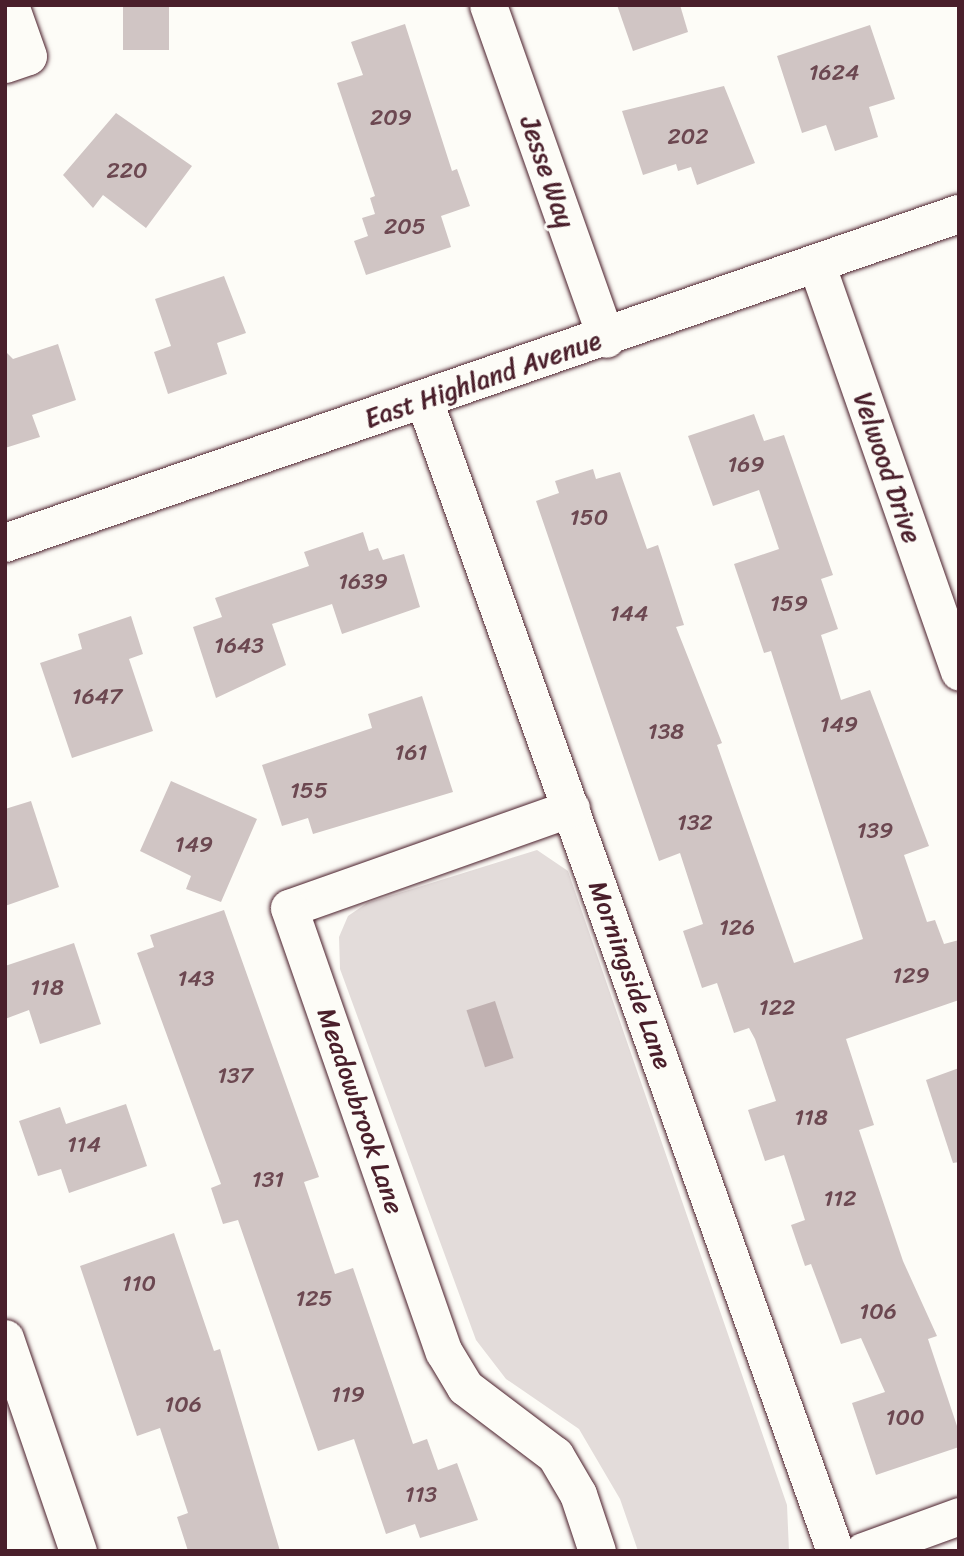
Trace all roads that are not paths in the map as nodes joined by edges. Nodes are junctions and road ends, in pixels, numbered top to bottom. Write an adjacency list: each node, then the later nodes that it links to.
1 (10, 5): 3 (street)
2 (488, 5): 6 (street, Jesse Way)
3 (5, 64)
4 (959, 214): 5 (street, East Highland Avenue)
5 (816, 263): 6 (street, East Highland Avenue); 9 (street, Velwood Drive)
6 (606, 339): 7 (street, East Highland Avenue)
7 (424, 400): 8 (street, East Highland Avenue); 10 (street, Morningside Lane)
8 (5, 542)
9 (959, 673)
10 (571, 808): 14 (street, Meadowbrook Lane); 15 (street, Morningside Lane)
11 (5, 1338): 13 (street)
12 (959, 1516): 16 (street)
13 (78, 1551)
14 (597, 1551)
15 (835, 1551)
16 (863, 1551)

